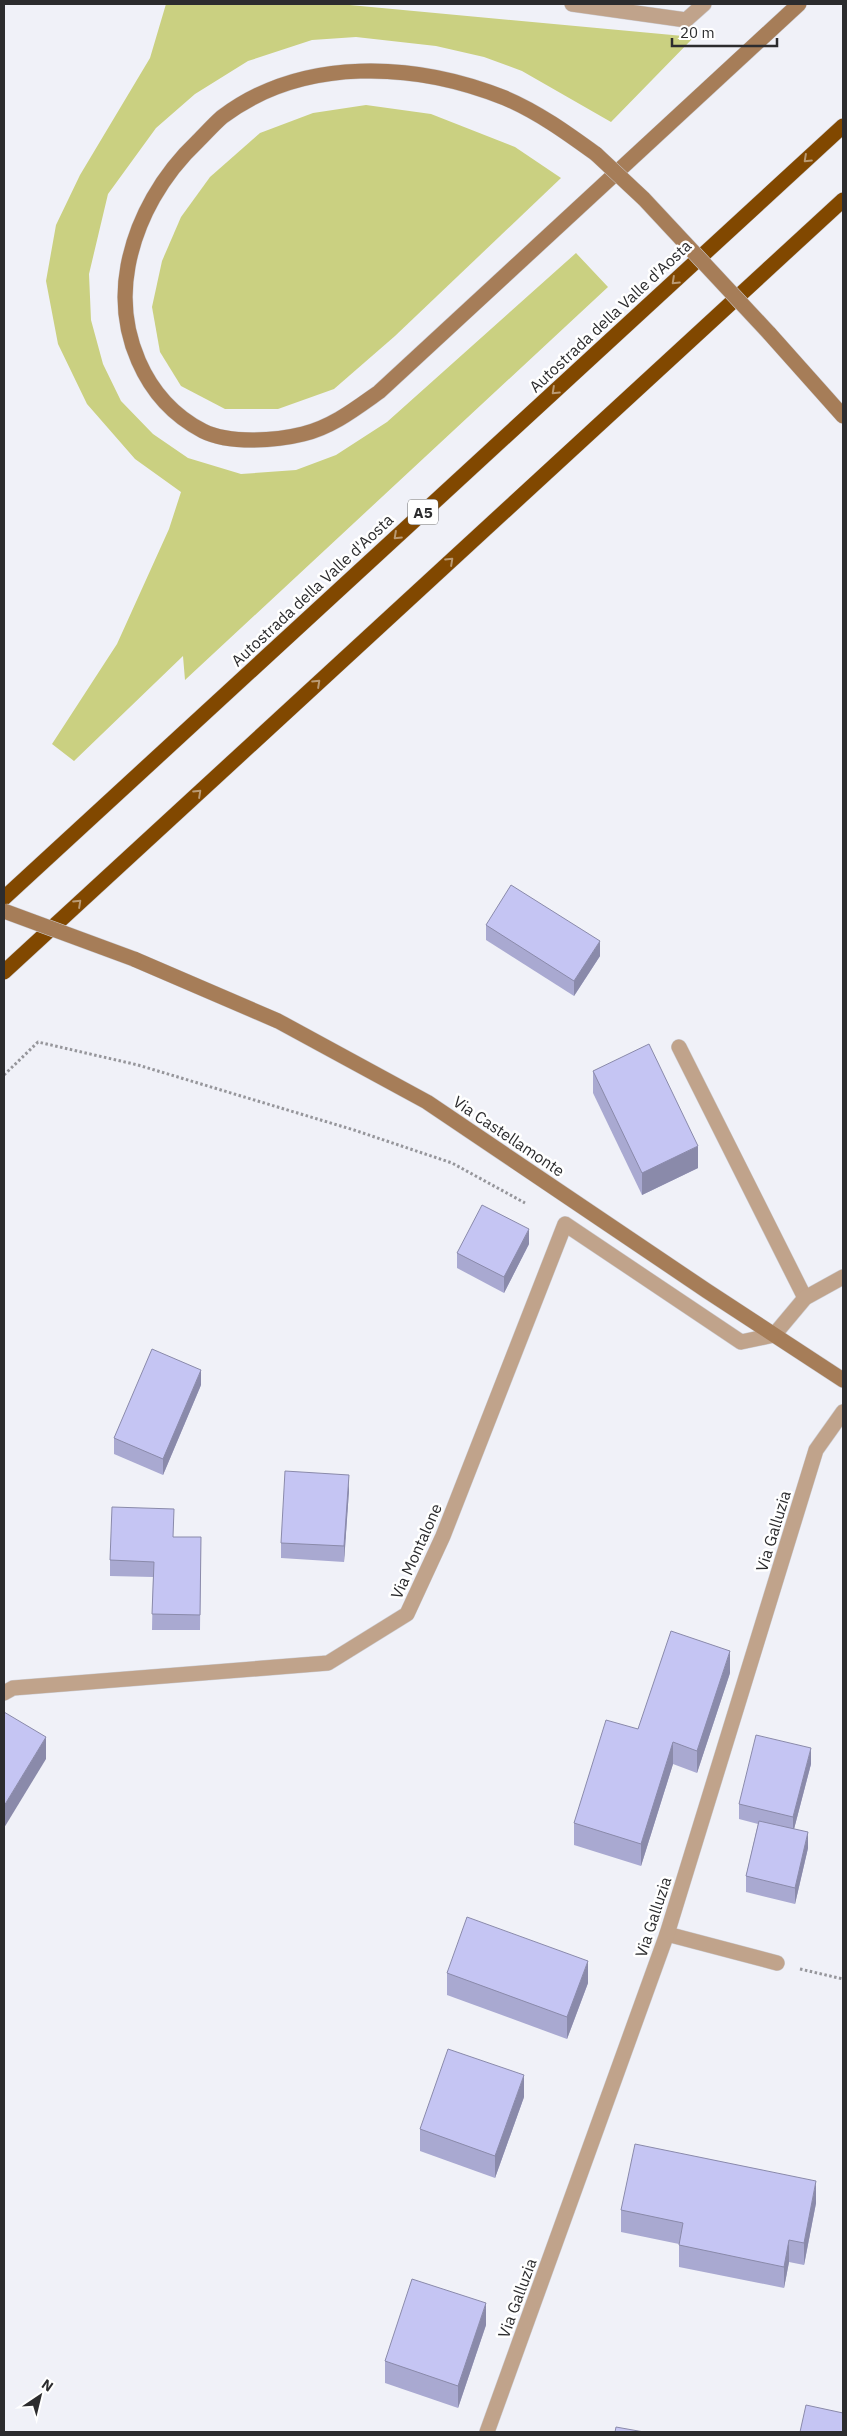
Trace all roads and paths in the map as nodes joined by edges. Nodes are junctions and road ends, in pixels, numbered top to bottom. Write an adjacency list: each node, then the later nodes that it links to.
1 (572, 4): 2 (street)
2 (704, 4)
3 (798, 4): 6 (main road, bridge)
4 (843, 126): 7 (highway, Autostrada della Valle d'Aosta / A5, one-way to 7)
5 (843, 200): 9 (highway, one-way to 5)
6 (843, 416)
7 (4, 898)
8 (4, 911): 15 (main road, Via Castellamonte, bridge)
9 (4, 972)
10 (679, 1047): 14 (street)
11 (4, 1074): 12 (path)
12 (566, 1224): 15 (street); 18 (street, Via Montalone)
13 (843, 1277): 14 (street)
14 (805, 1298): 15 (street)
15 (774, 1335): 16 (main road, Via Castellamonte)
16 (843, 1380)
17 (843, 1412): 19 (street, Via Galluzia)
18 (4, 1692)
19 (667, 1934): 20 (street); 22 (street, Via Galluzia)
20 (777, 1963): 21 (path)
21 (843, 1979)
22 (487, 2432)

